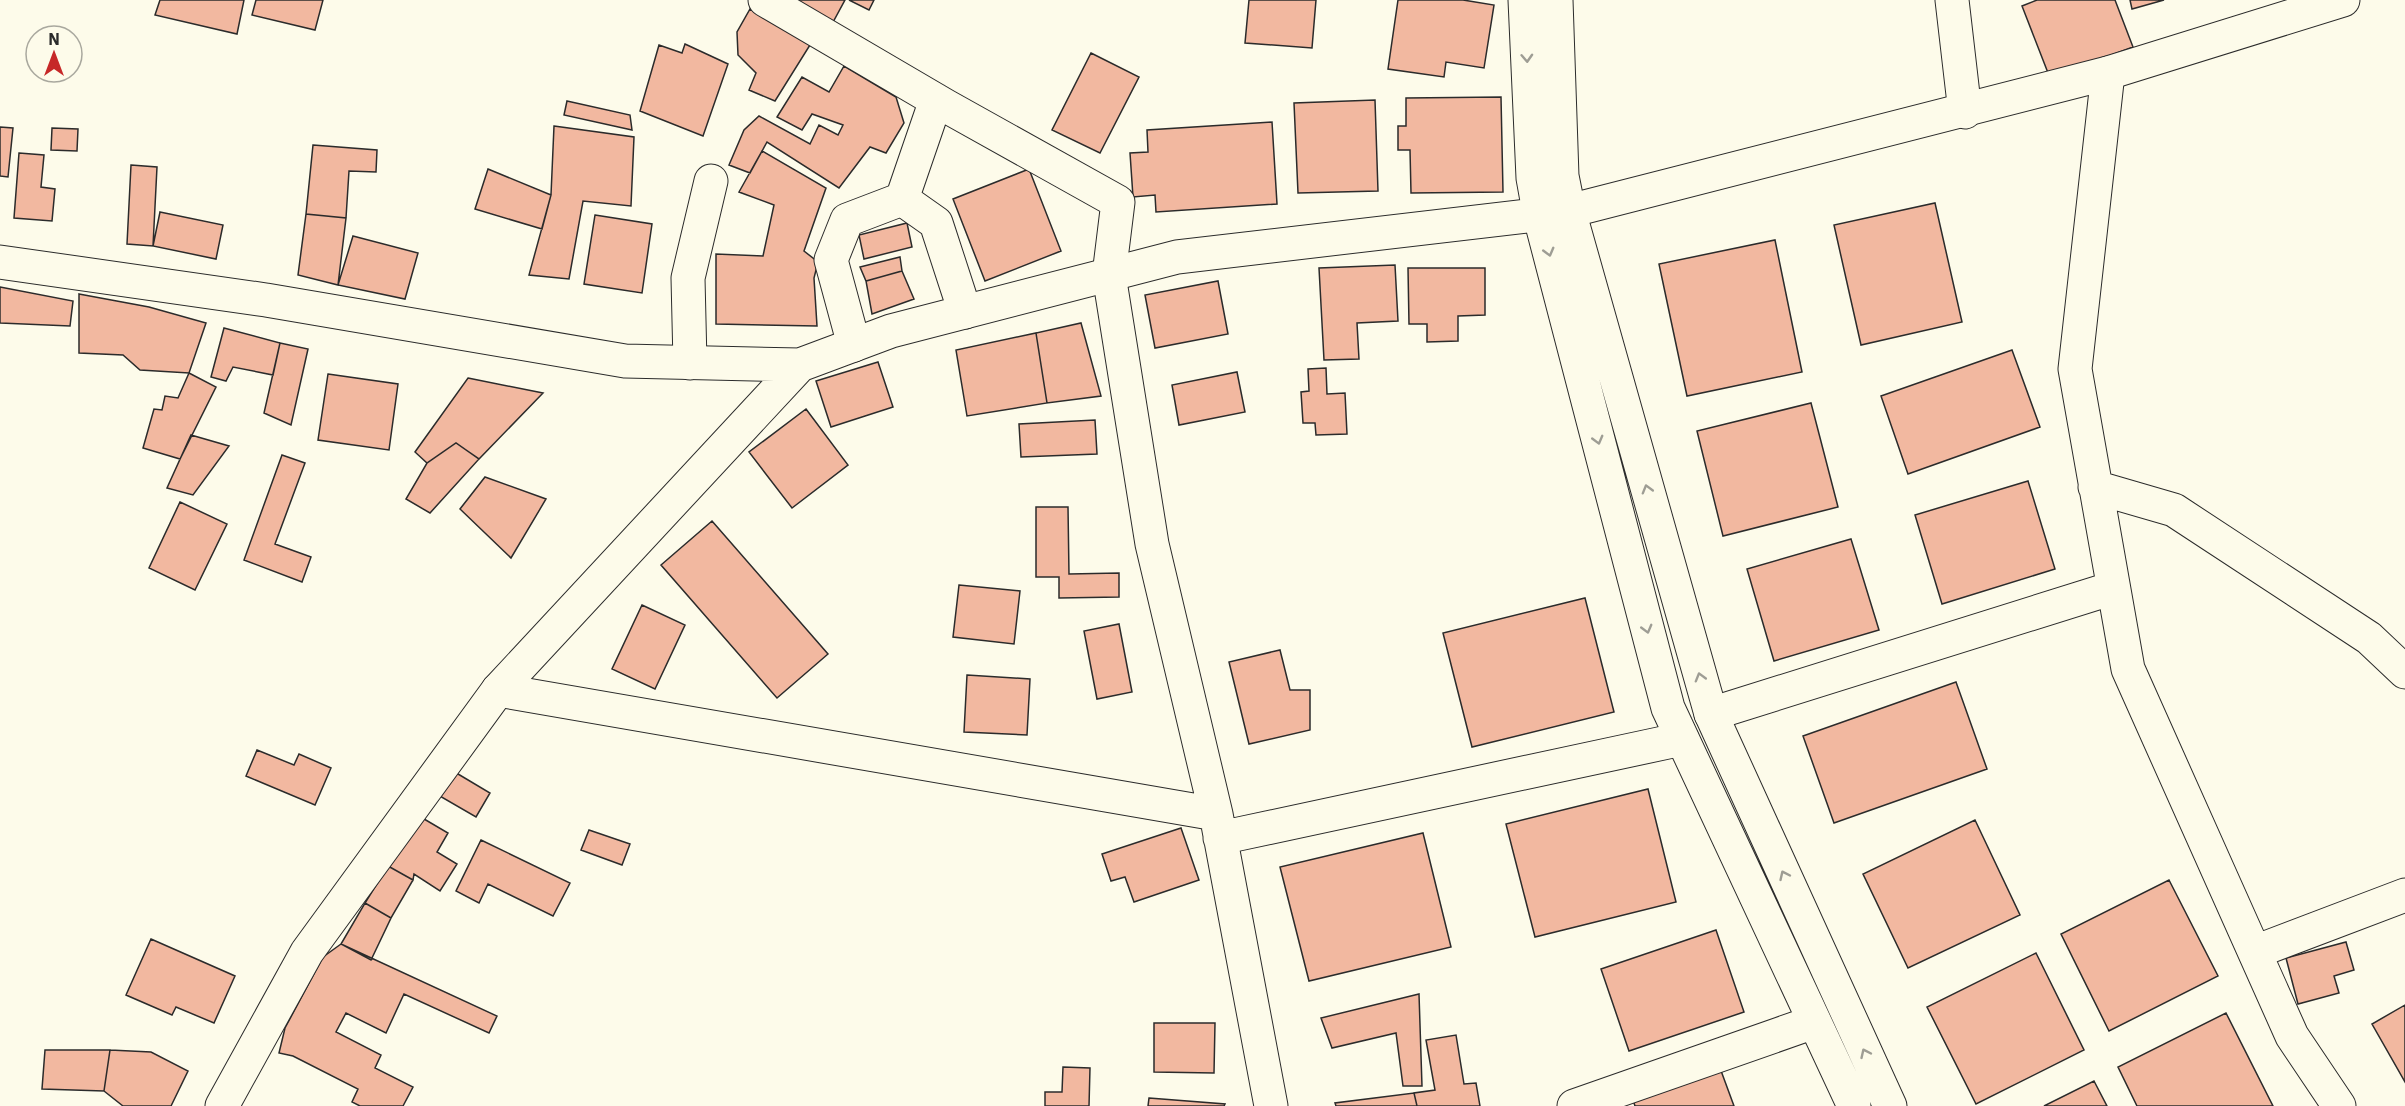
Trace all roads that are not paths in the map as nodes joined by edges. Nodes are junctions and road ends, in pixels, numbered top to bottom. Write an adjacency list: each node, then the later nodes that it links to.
1 (1525, 0): 11 (street, one-way to 11)
2 (1556, 0): 11 (street)
3 (1952, 0): 8 (street)
4 (778, 3): 7 (street)
5 (2329, 3): 6 (street)
6 (2108, 74): 8 (street); 18 (street)
7 (936, 100): 10 (street); 13 (street)
8 (1965, 112): 11 (street)
9 (711, 181): 16 (street)
10 (902, 199): 14 (street); 15 (street)
11 (1554, 214): 13 (street); 22 (street, one-way to 11); 23 (street, one-way to 23)
12 (0, 261): 16 (street)
13 (1108, 274): 14 (street); 24 (street)
14 (965, 312): 15 (street)
15 (854, 345): 17 (street)
16 (690, 363): 17 (street)
17 (800, 365): 21 (street)
18 (2095, 487): 19 (street); 20 (street)
19 (2113, 588): 22 (street); 26 (street)
20 (2405, 672)
21 (498, 690): 24 (street); 28 (street)
22 (1711, 714): 32 (street, one-way to 22)
23 (1682, 739): 24 (street); 27 (street)
24 (1218, 826): 29 (street)
25 (2405, 895): 26 (street)
26 (2255, 952): 33 (street)
27 (1814, 1022): 30 (street); 31 (street)
28 (222, 1106)
29 (1271, 1106)
30 (1574, 1106)
31 (1854, 1106)
32 (1890, 1106)
33 (2339, 1106)

